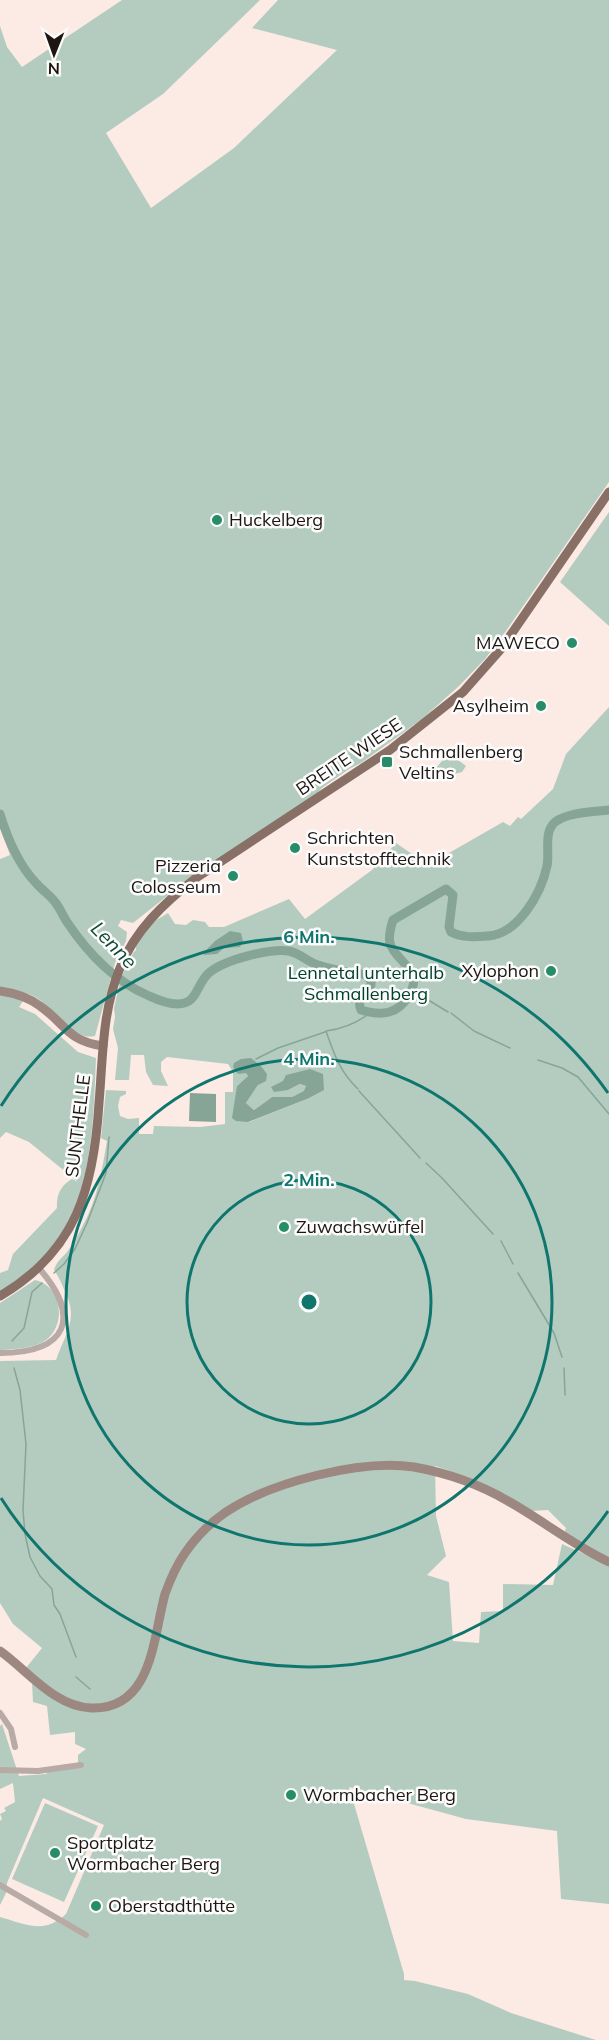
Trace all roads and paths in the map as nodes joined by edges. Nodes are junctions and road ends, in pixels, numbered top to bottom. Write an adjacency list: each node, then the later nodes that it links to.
1 (609, 492): 3 (main road, BREITE WIESE)
2 (0, 991): 4 (main road)
3 (108, 1009): 4 (main road, SUNTHELLE)
4 (103, 1046): 5 (main road, SUNTHELLE)
5 (38, 1267): 6 (main road, SUNTHELLE); 7 (street)
6 (0, 1296)
7 (0, 1353)
8 (609, 1562): 9 (main road)
9 (0, 1651)
10 (0, 1713): 11 (street)
11 (15, 1747)
12 (81, 1765): 13 (street)
13 (0, 1770)
14 (0, 1885): 15 (street)
15 (86, 1935)

